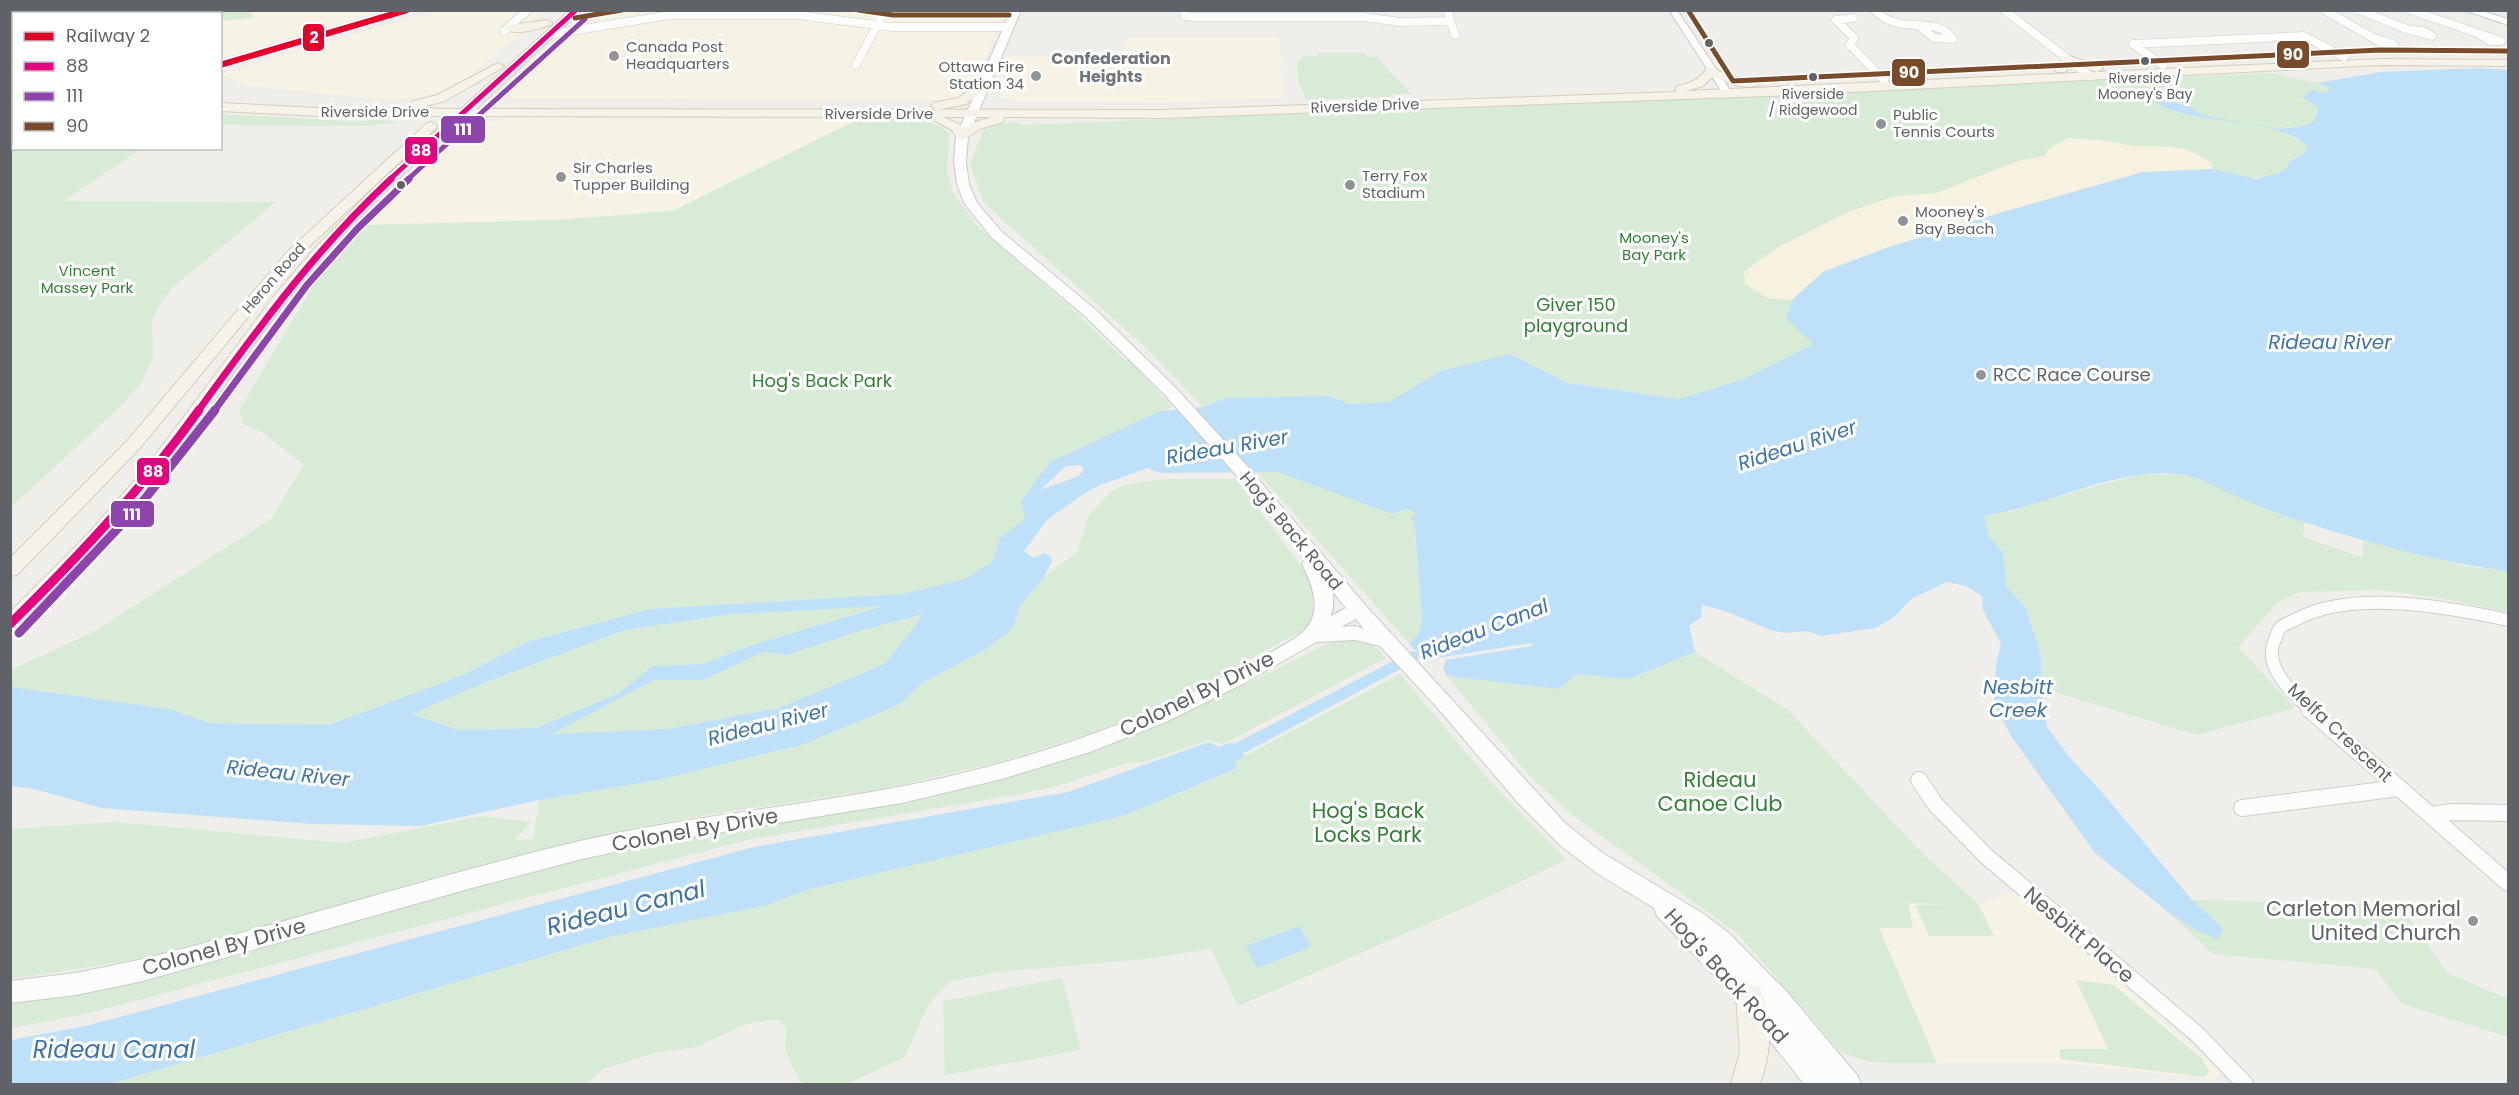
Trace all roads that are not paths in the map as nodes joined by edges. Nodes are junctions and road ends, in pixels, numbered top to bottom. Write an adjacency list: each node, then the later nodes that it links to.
1 (528, 10): 23 (street)
2 (885, 10): 20 (street)
3 (1016, 10): 22 (main road, Hog's Back Road)
4 (1184, 10): 16 (street)
5 (1447, 10): 16 (street)
6 (1673, 10): 37 (street)
7 (1875, 10): 21 (street)
8 (2004, 10): 32 (street)
9 (2359, 10): 24 (street)
10 (2410, 10): 26 (street)
11 (2467, 10): 18 (main road)
12 (2328, 11): 28 (street)
13 (568, 12): 17 (main road, Heron Road); 19 (street); 25 (main road, Heron Road)
14 (699, 13): 19 (street); 20 (street)
15 (1853, 18): 40 (street)
16 (1450, 21): 27 (street)
17 (547, 22): 23 (main road); 29 (main road, Heron Road)
18 (2508, 23)
19 (608, 24): 25 (street)
20 (876, 24): 22 (street); 34 (street)
21 (1919, 26)
22 (1009, 27): 41 (main road, Hog's Back Road)
23 (506, 30): 29 (main road)
24 (2408, 30)
25 (552, 34): 43 (main road, Heron Road)
26 (2479, 34)
27 (1455, 35)
28 (2374, 38)
29 (527, 40): 35 (main road, Heron Road)
30 (2344, 57): 31 (main road, Riverside Drive); 36 (main road, Riverside Drive); 36 (street)
31 (2508, 57)
32 (2067, 58): 38 (main road); 39 (main road)
33 (2508, 63): 39 (main road, Riverside Drive)
34 (856, 65)
35 (498, 66): 47 (main road); 53 (main road, Heron Road)
36 (2163, 66): 39 (main road, Riverside Drive)
37 (1711, 70): 42 (main road); 44 (main road); 45 (street)
38 (2061, 70): 39 (main road, Riverside Drive); 40 (main road, Riverside Drive)
39 (2090, 71): 45 (main road, Riverside Drive)
40 (1884, 80): 42 (main road, Riverside Drive)
41 (987, 82): 50 (main road); 52 (main road); 54 (main road, Hog's Back Road)
42 (1781, 85): 45 (main road, Riverside Drive)
43 (490, 89): 48 (main road); 53 (main road, Heron Road)
44 (1679, 89): 45 (main road, Riverside Drive); 49 (main road, Riverside Drive)
45 (1725, 90): 49 (main road, Riverside Drive)
46 (222, 102): 47 (main road, Riverside Drive)
47 (397, 105): 53 (main road, Riverside Drive)
48 (573, 105): 50 (main road, Riverside Drive); 53 (main road, Riverside Drive)
49 (1301, 105): 52 (main road, Riverside Drive); 58 (main road, Riverside Drive)
50 (935, 106): 54 (main road, Riverside Drive)
51 (222, 107): 55 (main road, Riverside Drive)
52 (1022, 107): 54 (main road, Riverside Drive)
53 (460, 109): 55 (main road, Riverside Drive); 56 (main road, Riverside Drive); 60 (main road, Heron Road); 60 (main road, Heron Road)
54 (974, 110): 57 (main road, Riverside Drive); 58 (main road, Riverside Drive); 59 (main road, Hog's Back Road)
55 (320, 112): 60 (main road)
56 (538, 112): 57 (main road, Riverside Drive); 60 (main road)
57 (910, 114): 59 (main road)
58 (1043, 115): 59 (main road)
59 (962, 137): 61 (main road, Hog's Back Road)
60 (423, 141): 62 (main road, Heron Road); 65 (main road, Heron Road)
61 (1295, 535): 63 (main road, Hog's Back Road); 66 (main road)
62 (10, 570)
63 (1358, 609): 66 (main road, Colonel By Drive); 67 (main road, Hog's Back Road)
64 (2508, 620): 69 (street, Melfa Crescent)
65 (15, 621)
66 (1311, 636): 67 (main road); 75 (main road, Colonel By Drive)
67 (1388, 642): 74 (main road, Hog's Back Road)
68 (1919, 780): 80 (street, Nesbitt Place)
69 (2399, 788): 70 (street); 72 (street, Melfa Crescent)
70 (2242, 808)
71 (2508, 813): 72 (street)
72 (2432, 815): 73 (street, Melfa Crescent)
73 (2508, 883)
74 (1654, 897): 76 (main road, Hog's Back Road); 79 (main road, Hog's Back Road)
75 (10, 992)
76 (1750, 996): 77 (main road); 78 (main road, Hog's Back Road)
77 (1745, 1084)
78 (1820, 1084)
79 (1848, 1084)
80 (2245, 1084)

